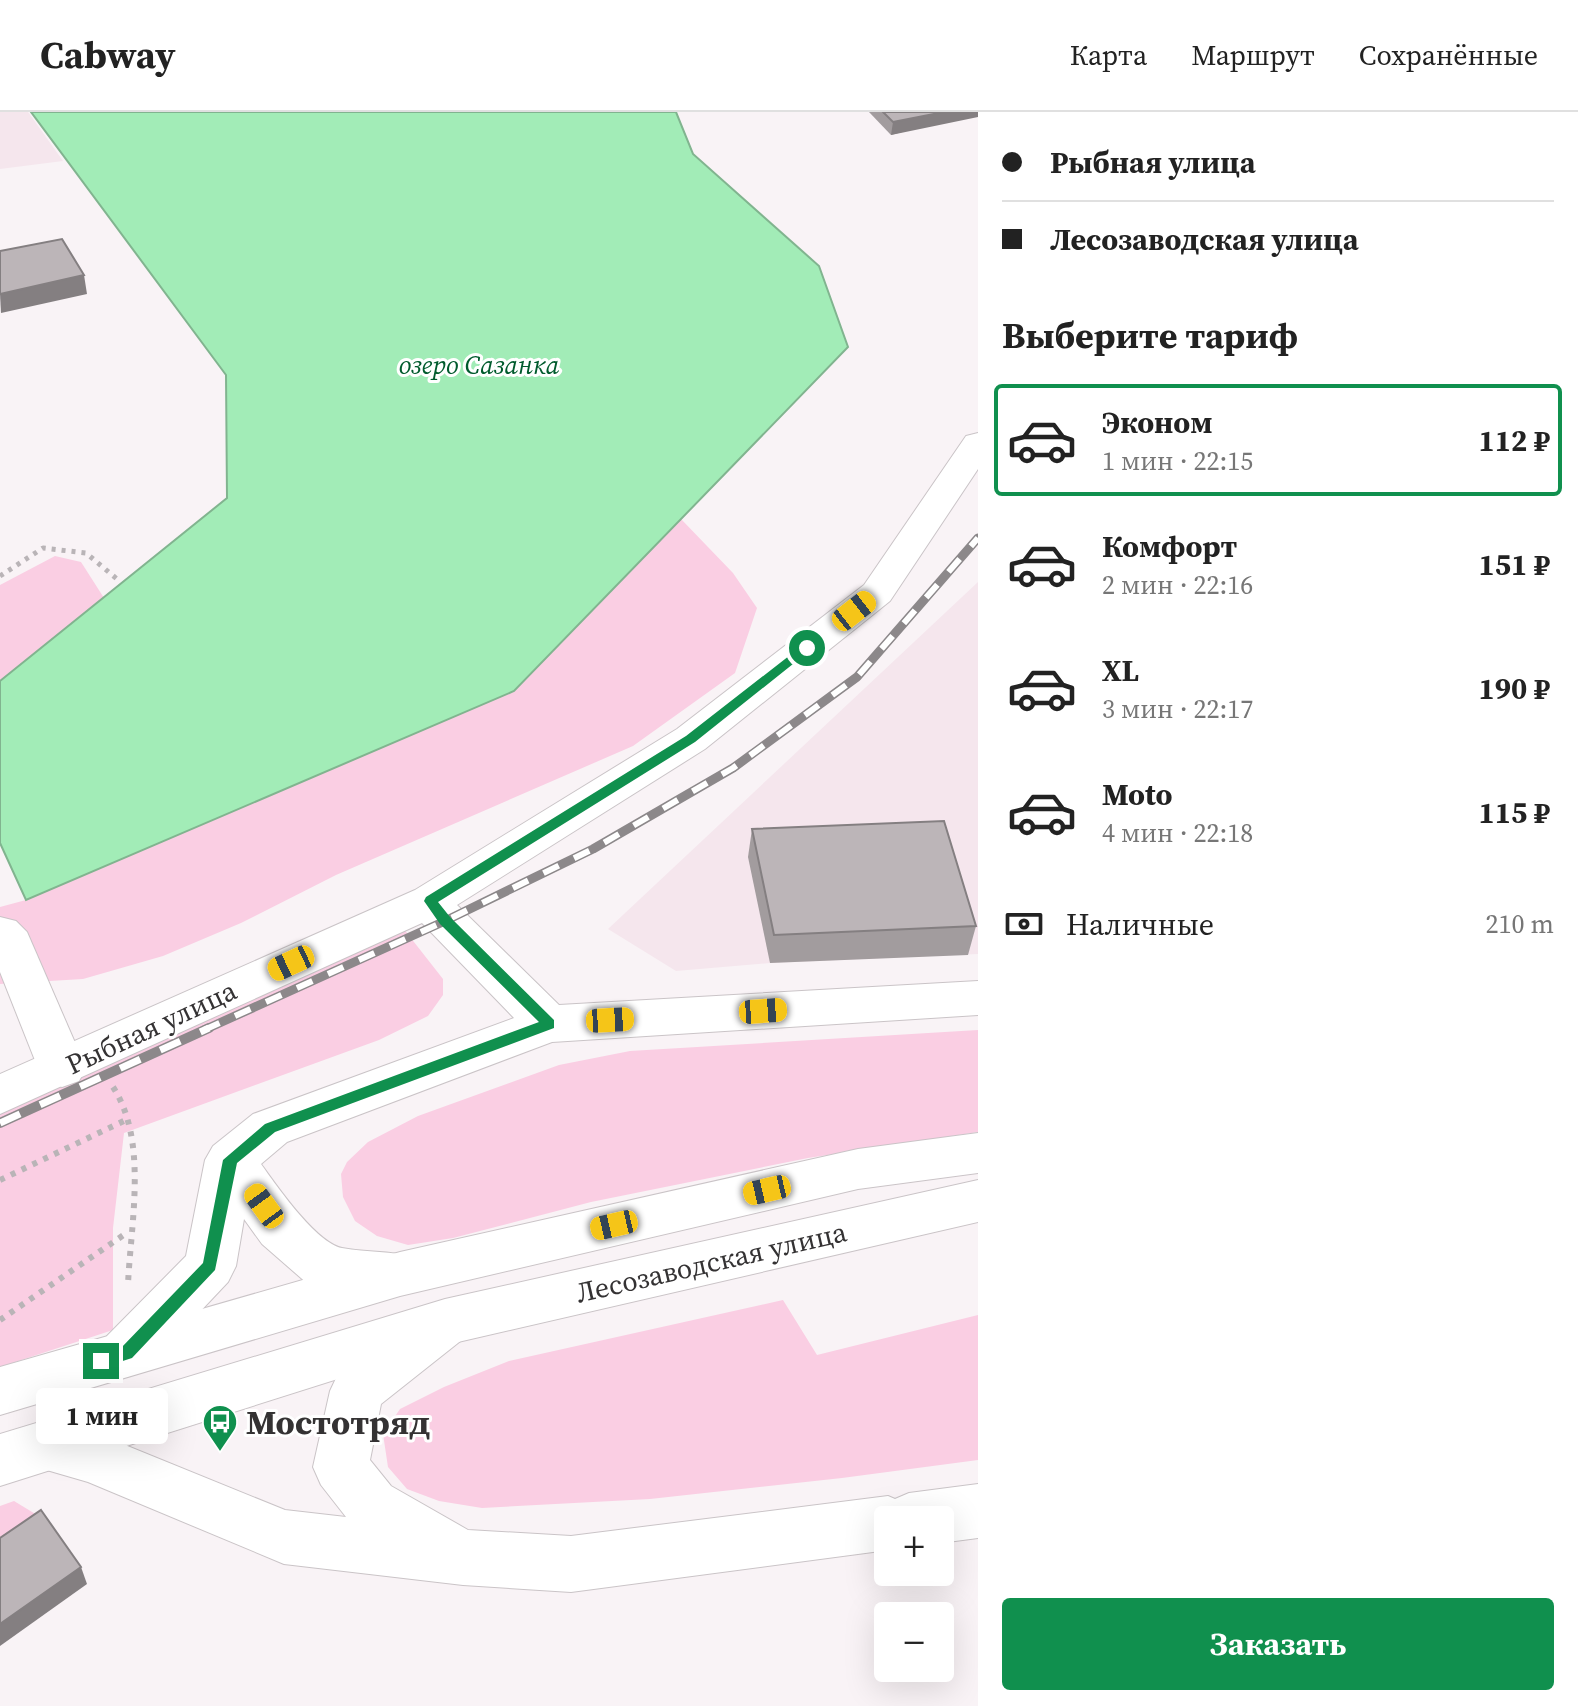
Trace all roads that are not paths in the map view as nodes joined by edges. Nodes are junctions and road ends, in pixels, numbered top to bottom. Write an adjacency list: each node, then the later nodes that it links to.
1 (978, 443): 2 (street, Рыбная улица)
2 (430, 901): 5 (street); 6 (street, Рыбная улица)
3 (6, 939): 6 (street)
4 (978, 998): 5 (street)
5 (549, 1024): 9 (street)
6 (62, 1068): 7 (street, Рыбная улица)
7 (0, 1095)
8 (978, 1153): 11 (street, Лесозаводская улица)
9 (230, 1160): 11 (street, Лесозаводская улица); 13 (street, Лесозаводская улица)
10 (978, 1201): 12 (street, Лесозаводская улица)
11 (400, 1274): 13 (street, Лесозаводская улица)
12 (445, 1322): 15 (street, Лесозаводская улица); 19 (street, Лесозаводская улица)
13 (126, 1353): 14 (street, Лесозаводская улица)
14 (0, 1391)
15 (23, 1453): 19 (street, Лесозаводская улица)
16 (978, 1511): 17 (street)
17 (954, 1514)
18 (874, 1525): 19 (street, Лесозаводская улица)
19 (463, 1557)

